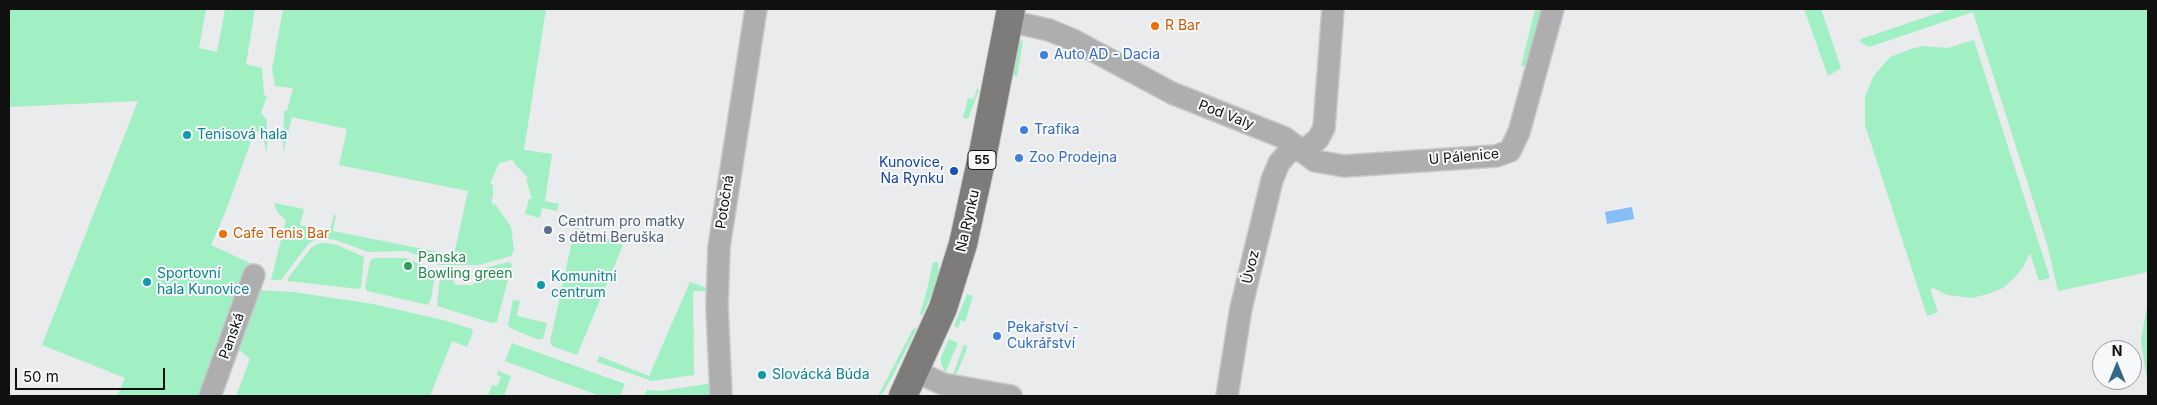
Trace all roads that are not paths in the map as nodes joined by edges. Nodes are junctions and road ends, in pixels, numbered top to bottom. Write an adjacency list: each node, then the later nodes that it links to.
1 (756, 9): 10 (street, Potočná)
2 (1333, 9): 5 (street)
3 (1553, 9): 5 (street, U Pálenice)
4 (1010, 15): 5 (street, Pod Valy); 7 (main road, Na Rynku / 55)
5 (1298, 148): 13 (street, Úvoz)
6 (254, 275): 9 (street, Panská)
7 (915, 372): 8 (street); 11 (main road, Na Rynku / 55)
8 (942, 390): 12 (street)
9 (210, 396)
10 (722, 396)
11 (903, 396)
12 (1011, 396)
13 (1227, 396)

